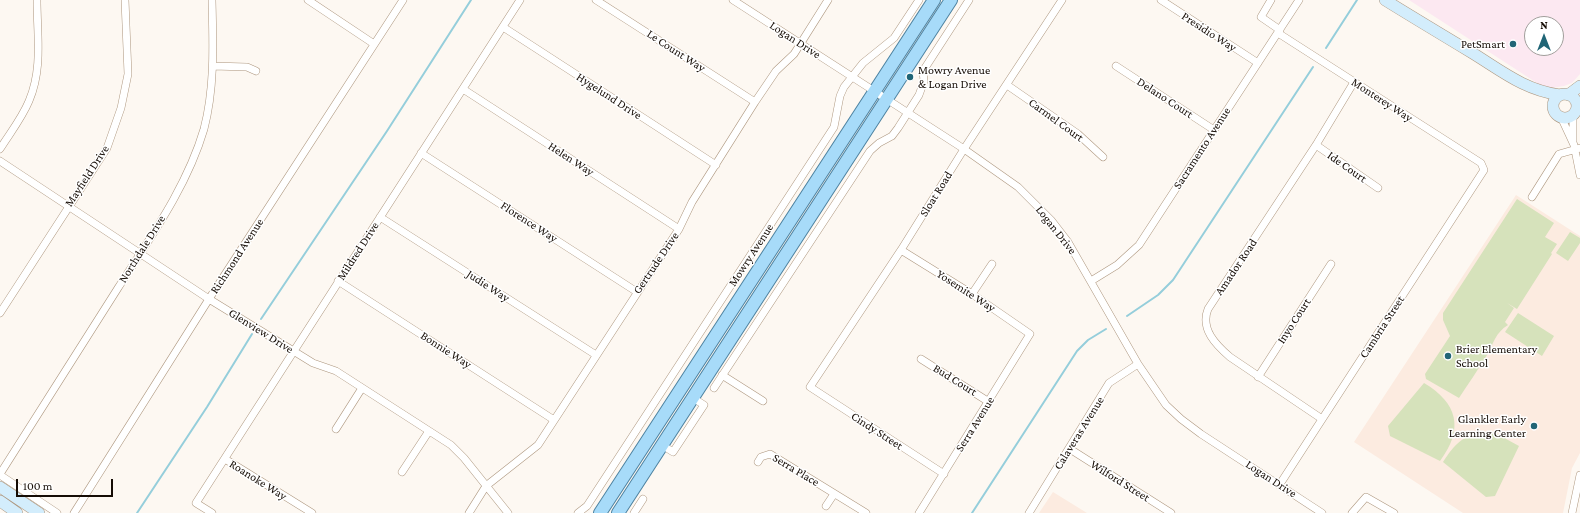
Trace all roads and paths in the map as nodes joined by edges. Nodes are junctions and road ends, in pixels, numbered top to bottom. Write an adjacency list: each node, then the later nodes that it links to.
1 (36, 0): 44 (street)
2 (125, 0): 54 (street, Mayfield Drive)
3 (212, 0): 24 (street, Northdale Drive)
4 (308, 0): 22 (street)
5 (403, 0): 22 (street, Richmond Avenue)
6 (520, 0): 19 (street, Mildred Drive)
7 (596, 0): 36 (street, Le Count Way)
8 (828, 0): 21 (street, Gertrude Drive)
9 (919, 0): 28 (street, Mowry Avenue)
10 (934, 0): 33 (main road, Mowry Avenue)
11 (951, 0): 35 (main road)
12 (969, 0): 39 (street)
13 (1062, 0): 30 (street, Sloat Road)
14 (1161, 0): 23 (street, Presidio Way)
15 (1271, 0): 20 (street, Monterey Way)
16 (1299, 0): 20 (street, Sacramento Avenue)
17 (1385, 0): 27 (street)
18 (736, 1): 21 (street, Logan Drive)
19 (503, 27): 32 (street, Mildred Drive); 49 (street, Hygelund Drive)
20 (1279, 31): 23 (street, Sacramento Avenue); 29 (street, Monterey Way)
21 (800, 42): 28 (street, Logan Drive); 36 (street, Gertrude Drive)
22 (374, 44): 65 (street, Richmond Avenue)
23 (1258, 63): 41 (street, Sacramento Avenue)
24 (213, 66): 26 (street); 58 (street, Northdale Drive)
25 (1116, 66): 41 (street, Delano Court)
26 (256, 71)
27 (1507, 76): 34 (street); 38 (street)
28 (852, 77): 33 (street, Logan Drive); 106 (street, Mowry Avenue)
29 (1354, 82): 42 (street, Amador Road); 50 (street, Monterey Way)
30 (1007, 85): 45 (street, Sloat Road); 47 (street, Carmel Court)
31 (1580, 86): 34 (street)
32 (463, 89): 46 (street, Mildred Drive); 56 (street, Helen Way)
33 (874, 91): 35 (street, Logan Drive); 107 (main road, Mowry Avenue)
34 (1564, 95): 37 (street); 38 (street)
35 (887, 100): 39 (street, Logan Drive); 108 (main road)
36 (755, 102): 49 (street, Gertrude Drive)
37 (1577, 108): 40 (street); 43 (street)
38 (1553, 109): 40 (street)
39 (908, 114): 45 (street, Logan Drive); 72 (street)
40 (1561, 117): 43 (street)
41 (1214, 130): 62 (street, Sacramento Avenue)
42 (1316, 145): 52 (street, Ide Court); 73 (street, Amador Road)
43 (1576, 148): 51 (street); 53 (street)
44 (0, 149)
45 (964, 149): 57 (street, Sloat Road); 62 (street, Logan Drive)
46 (422, 153): 55 (street, Mildred Drive); 63 (street, Florence Way)
47 (1103, 157)
48 (0, 161): 54 (street, Glenview Drive)
49 (716, 165): 56 (street, Gertrude Drive)
50 (1484, 170): 79 (street, Cambria Street)
51 (1580, 175)
52 (1378, 188)
53 (1532, 197)
54 (68, 205): 58 (street, Glenview Drive); 66 (street, Mayfield Drive)
55 (380, 216): 61 (street, Mildred Drive); 69 (street, Judie Way)
56 (678, 229): 63 (street, Gertrude Drive)
57 (901, 250): 64 (street, Yosemite Way); 74 (street, Sloat Road)
58 (140, 254): 65 (street, Glenview Drive); 88 (street, Northdale Drive)
59 (992, 264): 64 (street)
60 (1331, 264): 73 (street, Inyo Court)
61 (338, 281): 68 (street, Mildred Drive); 80 (street, Bonnie Way)
62 (1091, 281): 71 (street, Logan Drive)
63 (637, 292): 69 (street, Gertrude Drive)
64 (972, 294): 67 (street, Yosemite Way)
65 (209, 299): 68 (street, Glenview Drive); 101 (street, Richmond Avenue)
66 (0, 313)
67 (1030, 334): 78 (street, Serra Avenue)
68 (293, 351): 75 (street, Glenview Drive); 84 (street, Mildred Drive)
69 (596, 355): 80 (street, Gertrude Drive)
70 (921, 359): 78 (street, Bud Court)
71 (1138, 364): 83 (street, Calaveras Avenue); 90 (street, Logan Drive)
72 (722, 375): 76 (street); 77 (street)
73 (1258, 377): 79 (street, Amador Road)
74 (810, 387): 87 (street, Cindy Street)
75 (362, 388): 81 (street); 82 (street, Glenview Drive)
76 (714, 388)
77 (763, 401)
78 (989, 402): 87 (street, Serra Avenue)
79 (1322, 419): 90 (street, Cambria Street)
80 (554, 420): 91 (street, Gertrude Drive)
81 (336, 429)
82 (429, 431): 86 (street); 91 (street, Glenview Drive)
83 (1070, 449): 112 (street, Calaveras Avenue); 113 (street, Wilford Street)
84 (225, 459): 102 (street, Mildred Drive); 103 (street, Roanoke Way)
85 (758, 462): 94 (street, Serra Place)
86 (402, 472)
87 (944, 474): 111 (street, Serra Avenue)
88 (0, 475): 100 (street)
89 (1580, 475): 93 (street)
90 (1280, 484): 114 (street, Logan Drive)
91 (486, 486): 104 (street, Gertrude Drive); 105 (street, Glenview Drive)
92 (0, 487): 99 (street)
93 (1578, 492): 117 (street)
94 (834, 494): 97 (street); 110 (street, Serra Place)
95 (643, 499): 109 (street)
96 (0, 501): 98 (street)
97 (826, 506)
98 (17, 513)
99 (39, 513)
100 (57, 513)
101 (74, 513)
102 (212, 513)
103 (312, 513)
104 (469, 513)
105 (508, 513)
106 (578, 513)
107 (600, 513)
108 (618, 513)
109 (634, 513)
110 (866, 513)
111 (919, 513)
112 (1029, 513)
113 (1171, 513)
114 (1322, 513)
115 (1352, 513): 116 (street)
116 (1394, 513)
117 (1572, 513)

